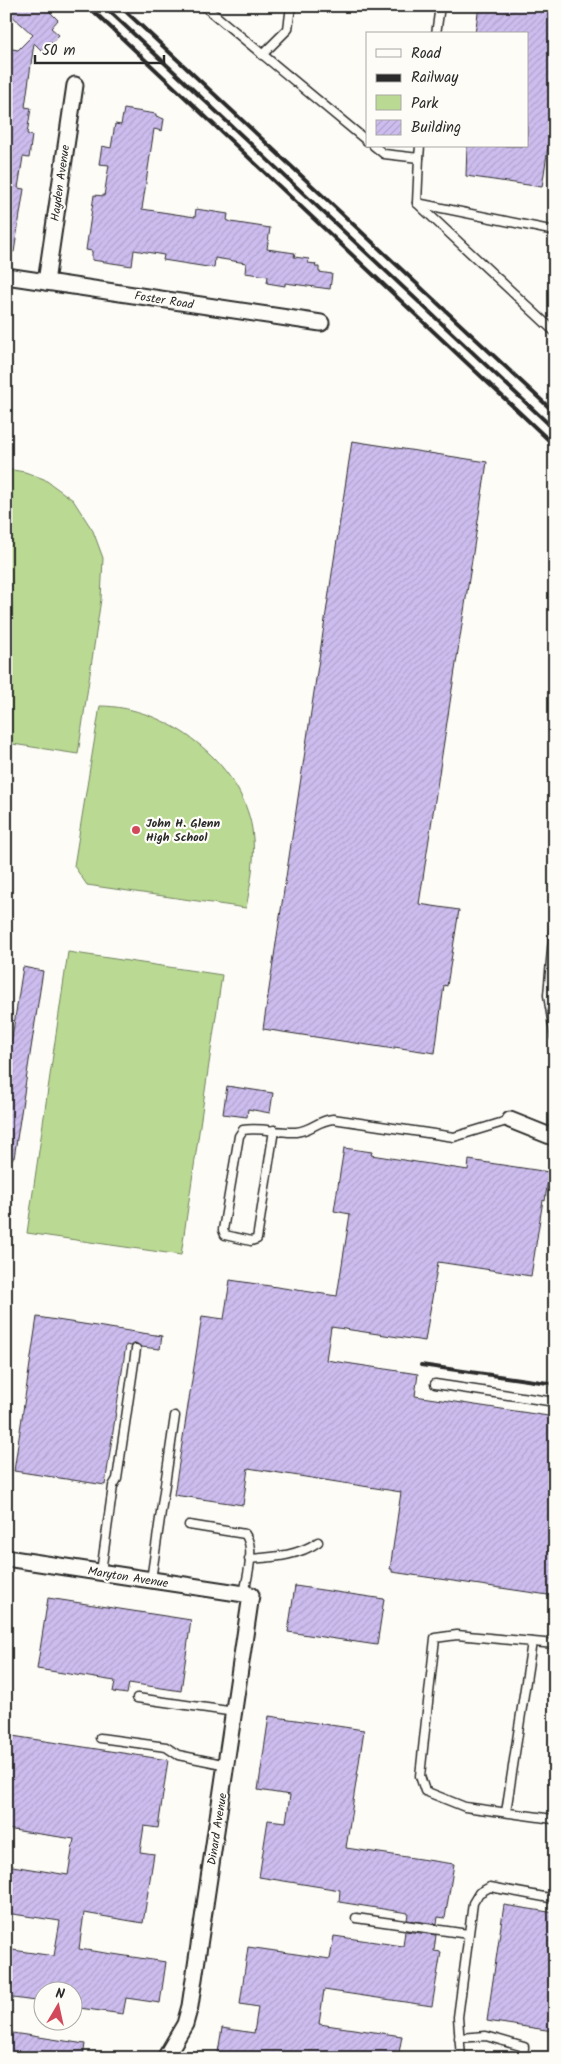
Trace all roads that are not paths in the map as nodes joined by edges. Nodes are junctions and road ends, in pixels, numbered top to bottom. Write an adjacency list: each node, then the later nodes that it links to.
1 (204, 6): 5 (lane)
2 (291, 6): 5 (lane)
3 (440, 6): 4 (lane)
4 (436, 32)
5 (262, 55): 7 (lane)
6 (75, 85): 14 (street, Hayden Avenue)
7 (366, 140)
8 (376, 148): 10 (lane)
9 (420, 148): 10 (lane)
10 (419, 158): 11 (lane)
11 (417, 203): 12 (lane); 16 (lane)
12 (555, 231)
13 (6, 276): 14 (street, Foster Road)
14 (46, 282): 15 (street, Foster Road)
15 (321, 323)
16 (555, 332)
17 (555, 915): 18 (lane)
18 (555, 1038)
19 (510, 1120): 20 (lane); 21 (street)
20 (274, 1130): 20 (lane)
21 (555, 1138)
22 (136, 1349): 30 (lane)
23 (435, 1384): 24 (lane)
24 (555, 1402)
25 (175, 1416): 31 (lane)
26 (189, 1525): 29 (lane)
27 (318, 1542): 29 (lane)
28 (6, 1558): 30 (street, Maryton Avenue)
29 (249, 1559): 32 (lane)
30 (101, 1572): 31 (street, Maryton Avenue)
31 (151, 1580): 32 (street, Maryton Avenue)
32 (247, 1595): 36 (street, Dinard Avenue)
33 (532, 1642): 34 (lane); 39 (lane); 39 (lane)
34 (555, 1644)
35 (137, 1698): 36 (lane)
36 (235, 1712): 38 (street, Dinard Avenue)
37 (100, 1738): 38 (lane)
38 (227, 1765): 45 (street, Dinard Avenue)
39 (506, 1812): 40 (lane)
40 (555, 1817)
41 (555, 1899): 43 (lane)
42 (356, 1918): 43 (lane)
43 (468, 1934): 44 (lane)
44 (459, 2038): 46 (lane); 47 (lane)
45 (165, 2058)
46 (461, 2058)
47 (524, 2058)

